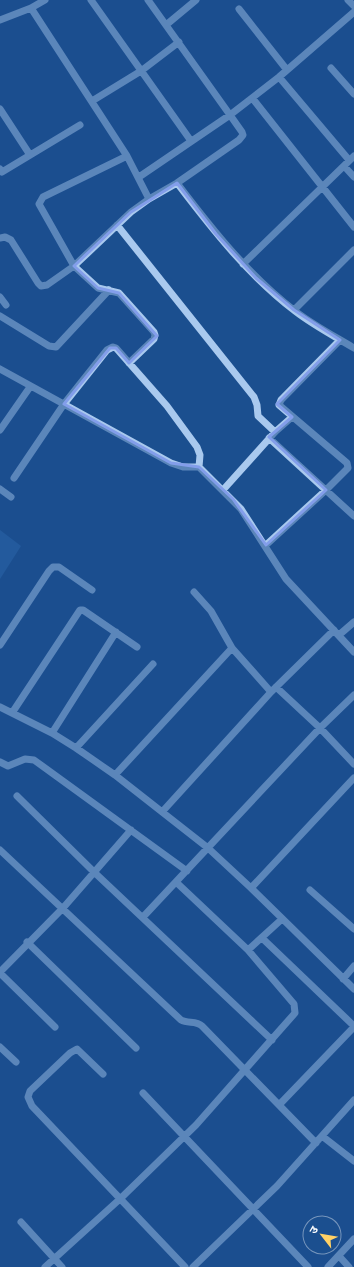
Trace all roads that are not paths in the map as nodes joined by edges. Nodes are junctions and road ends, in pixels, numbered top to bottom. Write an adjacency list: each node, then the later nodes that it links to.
1 (45, 0): 7 (street)
2 (91, 0): 15 (street)
3 (148, 0): 11 (street)
4 (196, 0): 11 (street)
5 (348, 0): 6 (street)
6 (354, 6)
7 (31, 8): 10 (street); 19 (street)
8 (239, 10): 14 (street)
9 (354, 12): 14 (street)
10 (0, 20)
11 (166, 25): 12 (street)
12 (179, 42): 15 (street); 21 (street)
13 (331, 68): 17 (street)
14 (288, 70): 16 (street)
15 (141, 71): 19 (street); 23 (street)
16 (279, 77): 18 (street); 26 (street)
17 (354, 94)
18 (253, 99): 21 (street); 31 (street)
19 (92, 102): 25 (street)
20 (0, 109): 24 (street)
21 (230, 115): 23 (street); 30 (street)
22 (80, 125): 24 (street)
23 (191, 141): 29 (street)
24 (30, 155): 27 (street)
25 (127, 156): 29 (street); 38 (street)
26 (349, 160): 28 (street); 31 (street)
27 (0, 169)
28 (354, 177)
29 (139, 178): 32 (street)
30 (177, 183): 32 (street); 37 (street)
31 (322, 186): 34 (street); 37 (street)
32 (149, 199): 33 (street)
33 (117, 225): 38 (street); 52 (street)
34 (354, 227)
35 (0, 238): 38 (street)
36 (354, 250): 42 (street)
37 (243, 264): 42 (street)
38 (74, 266): 39 (street)
39 (109, 290): 43 (street); 46 (street)
40 (0, 297): 41 (street)
41 (6, 305)
42 (294, 310): 44 (street)
43 (0, 316)
44 (340, 340): 45 (street); 50 (street)
45 (354, 348)
46 (129, 363): 49 (street); 54 (street)
47 (0, 369): 48 (street)
48 (30, 387): 49 (street); 51 (street)
49 (64, 404): 54 (street); 55 (street)
50 (292, 417): 52 (street); 58 (street)
51 (0, 430)
52 (275, 432): 53 (street)
53 (269, 438): 57 (street); 58 (street)
54 (199, 467): 57 (street)
55 (14, 478)
56 (0, 489): 59 (street)
57 (223, 490): 61 (street)
58 (326, 490): 60 (street); 61 (street)
59 (11, 497)
60 (354, 516)
61 (266, 544): 65 (street)
62 (92, 590): 68 (street)
63 (194, 592): 70 (street)
64 (354, 622): 67 (street)
65 (334, 630): 67 (street); 73 (street)
66 (116, 632): 69 (street); 76 (street); 78 (street)
67 (340, 635): 71 (street)
68 (0, 645)
69 (137, 647)
70 (232, 648): 73 (street); 82 (street)
71 (354, 652)
72 (153, 664): 79 (street)
73 (273, 690): 77 (street); 85 (street)
74 (354, 695): 77 (street)
75 (0, 707): 76 (street)
76 (12, 713): 78 (street)
77 (320, 728): 81 (street); 87 (street)
78 (52, 733): 79 (street)
79 (76, 748): 82 (street)
80 (0, 762): 86 (street)
81 (354, 764)
82 (115, 775): 85 (street)
83 (354, 778): 92 (street)
84 (17, 796): 90 (street)
85 (162, 812): 87 (street)
86 (131, 830): 89 (street); 90 (street)
87 (208, 848): 89 (street); 92 (street)
88 (0, 850): 94 (street)
89 (187, 871): 91 (street)
90 (94, 872): 94 (street); 95 (street)
91 (176, 882): 95 (street); 100 (street)
92 (251, 888): 96 (street)
93 (310, 890): 97 (street)
94 (62, 908): 99 (street); 111 (street)
95 (142, 917): 107 (street)
96 (282, 919): 98 (street); 103 (street)
97 (354, 928)
98 (262, 938): 100 (street); 105 (street)
99 (27, 942): 102 (street); 109 (street)
100 (248, 950): 107 (street)
101 (354, 966): 103 (street)
102 (0, 973): 106 (street)
103 (343, 979): 104 (street)
104 (354, 989)
105 (354, 1026): 115 (street)
106 (55, 1027)
107 (272, 1040): 111 (street)
108 (0, 1047): 110 (street)
109 (136, 1048)
110 (16, 1062)
111 (246, 1070): 115 (street); 116 (street)
112 (103, 1074): 120 (street)
113 (144, 1093): 116 (street)
114 (354, 1100): 117 (street)
115 (279, 1105): 118 (street)
116 (184, 1136): 120 (street); 121 (street)
117 (322, 1136): 118 (street); 119 (street)
118 (316, 1143): 121 (street)
119 (354, 1161)
120 (121, 1198): 125 (street); 128 (street)
121 (254, 1209): 129 (street); 130 (street)
122 (21, 1222): 125 (street)
123 (354, 1239): 124 (street)
124 (339, 1256): 131 (street); 132 (street)
125 (55, 1258): 126 (street); 127 (street)
126 (45, 1267)
127 (62, 1267)
128 (185, 1267)
129 (193, 1267)
130 (308, 1267)
131 (328, 1267)
132 (349, 1267)

